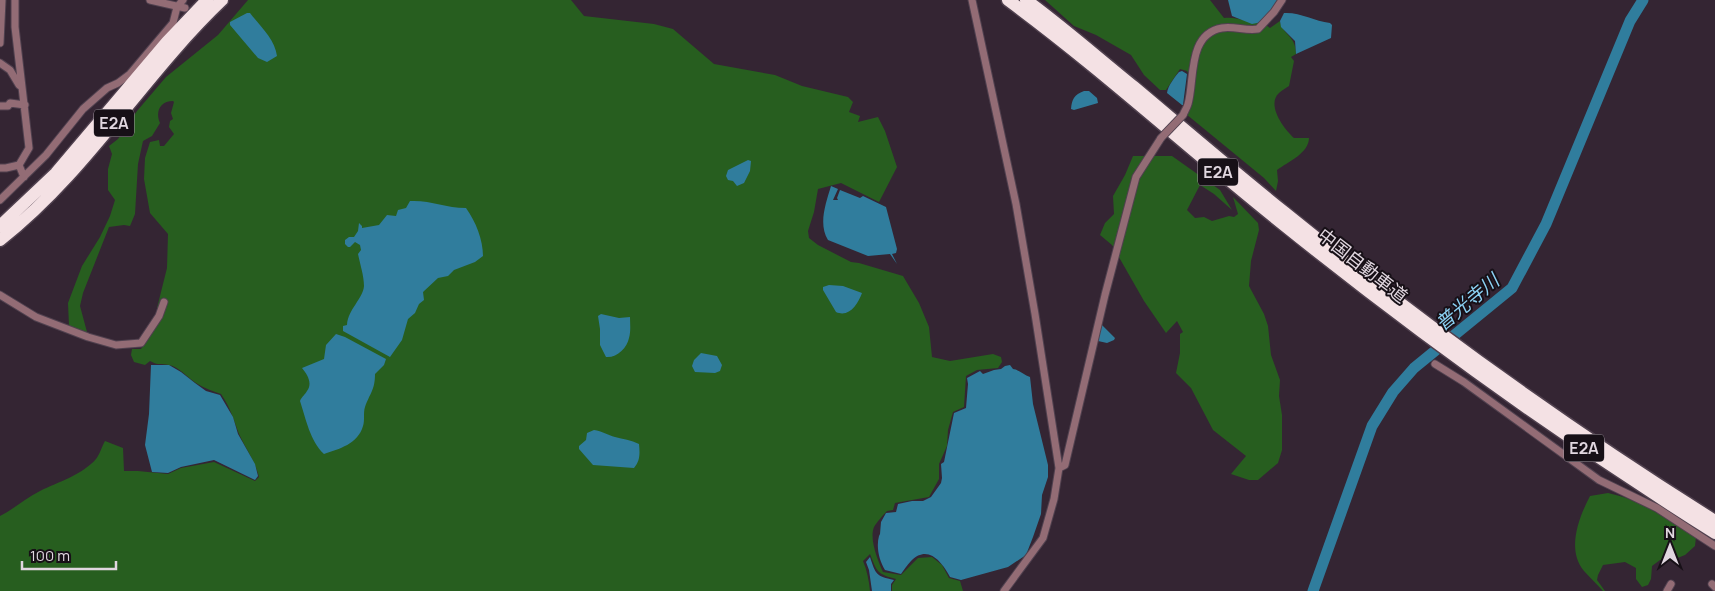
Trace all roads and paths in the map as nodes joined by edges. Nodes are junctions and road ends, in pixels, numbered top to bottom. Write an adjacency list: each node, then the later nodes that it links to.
1 (2, 0): 11 (street)
2 (15, 0): 14 (street)
3 (150, 0): 10 (street)
4 (207, 0): 21 (highway, E2A)
5 (222, 0): 21 (highway, E2A)
6 (972, 0): 27 (street)
7 (1008, 0): 24 (highway, 中国自動車道 / E2A)
8 (1026, 0): 24 (highway, 中国自動車道 / E2A)
9 (1282, 0): 27 (street, bridge)
10 (182, 5): 19 (street)
11 (1, 28): 12 (street)
12 (0, 43)
13 (0, 63): 14 (street)
14 (22, 86): 15 (street)
15 (25, 105): 16 (street); 17 (street)
16 (0, 106)
17 (19, 165): 18 (street); 19 (street)
18 (0, 168)
19 (24, 177): 20 (street)
20 (0, 200)
21 (2, 235)
22 (0, 295): 23 (street)
23 (164, 302)
24 (1437, 336): 25 (highway, 中国自動車道 / E2A)
25 (1460, 354): 28 (highway, 中国自動車道 / E2A); 29 (highway, 中国自動車道 / E2A)
26 (1435, 364): 29 (street)
27 (1059, 468): 31 (street)
28 (1715, 521)
29 (1714, 543)
30 (1671, 584): 32 (street)
31 (1004, 591)
32 (1667, 591)

